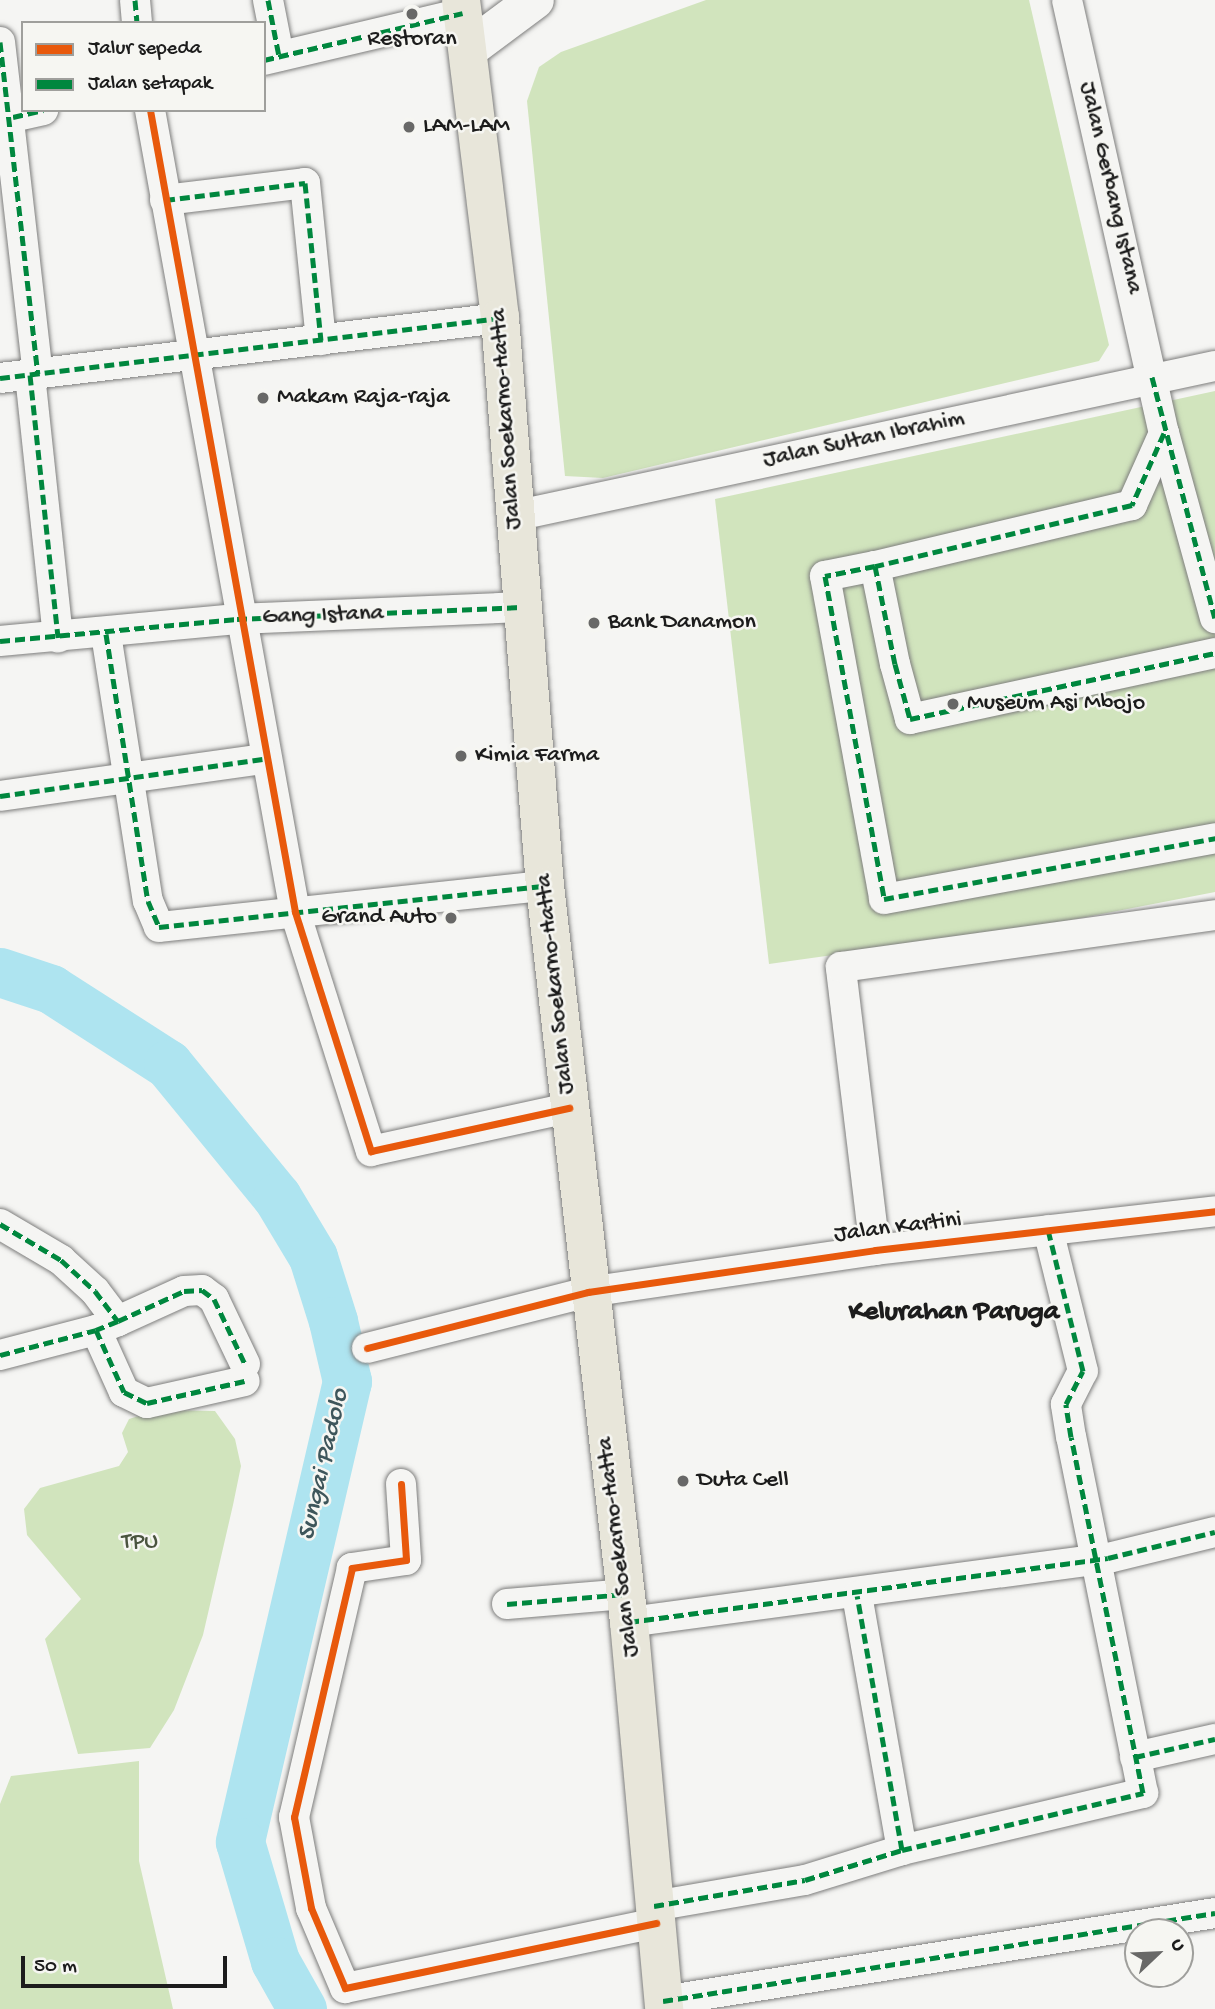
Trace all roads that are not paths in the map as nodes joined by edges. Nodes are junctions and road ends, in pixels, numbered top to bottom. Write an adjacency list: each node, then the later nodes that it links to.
1 (135, 0): 5 (street)
2 (268, 0): 8 (street)
3 (535, 0): 6 (street)
4 (1067, 0): 18 (street, Jalan Gerbang Istana)
5 (137, 21)
6 (464, 21): 8 (street); 13 (highway, Jalan Soekarno-Hatta)
7 (0, 42): 11 (street)
8 (272, 58)
9 (34, 112): 11 (street)
10 (150, 112): 12 (street)
11 (13, 117): 17 (street)
12 (165, 200): 14 (street); 15 (street)
13 (500, 318): 14 (street); 21 (highway, Jalan Soekarno-Hatta)
14 (321, 340): 15 (street)
15 (191, 357): 17 (street); 25 (street)
16 (1215, 366): 18 (street, Jalan Sultan Ibrahim)
17 (34, 374): 19 (street); 27 (street)
18 (1152, 377): 20 (street, Jalan Gerbang Istana); 21 (street, Jalan Sultan Ibrahim)
19 (0, 378)
20 (1164, 433): 22 (street); 24 (street, Jalan Gerbang Istana)
21 (514, 516): 23 (highway, Jalan Soekarno-Hatta)
22 (875, 566): 29 (street); 33 (street)
23 (520, 607): 25 (street, Gang Istana); 34 (highway, Jalan Soekarno-Hatta)
24 (1215, 618)
25 (237, 619): 26 (street, Gang Istana); 30 (street)
26 (106, 634): 27 (street, Gang Istana); 31 (street)
27 (58, 638): 28 (street, Gang Istana)
28 (0, 641)
29 (1215, 653)
30 (264, 759): 31 (street); 35 (street)
31 (129, 775): 32 (street); 35 (street)
32 (0, 796)
33 (1215, 838)
34 (545, 887): 35 (street); 37 (highway, Jalan Soekarno-Hatta)
35 (295, 912): 37 (street)
36 (1215, 915): 41 (street)
37 (569, 1108): 42 (highway, Jalan Soekarno-Hatta)
38 (1215, 1210): 40 (street, Jalan Kartini)
39 (0, 1224): 43 (street)
40 (1048, 1230): 41 (street, Jalan Kartini); 48 (street)
41 (875, 1250): 42 (street, Jalan Kartini)
42 (588, 1292): 44 (street, Jalan Kartini); 51 (highway, Jalan Soekarno-Hatta)
43 (107, 1326): 43 (street); 45 (street)
44 (367, 1348)
45 (0, 1355)
46 (401, 1484): 56 (street)
47 (1215, 1532): 48 (street)
48 (1099, 1559): 49 (street); 53 (street)
49 (857, 1596): 51 (street); 54 (street)
50 (507, 1604): 51 (street)
51 (627, 1608): 56 (highway, Jalan Soekarno-Hatta)
52 (1215, 1739): 53 (street)
53 (1135, 1757): 54 (street)
54 (902, 1850): 56 (street)
55 (1215, 1913): 57 (street)
56 (655, 1914): 57 (highway, Jalan Soekarno-Hatta)
57 (663, 2005)

